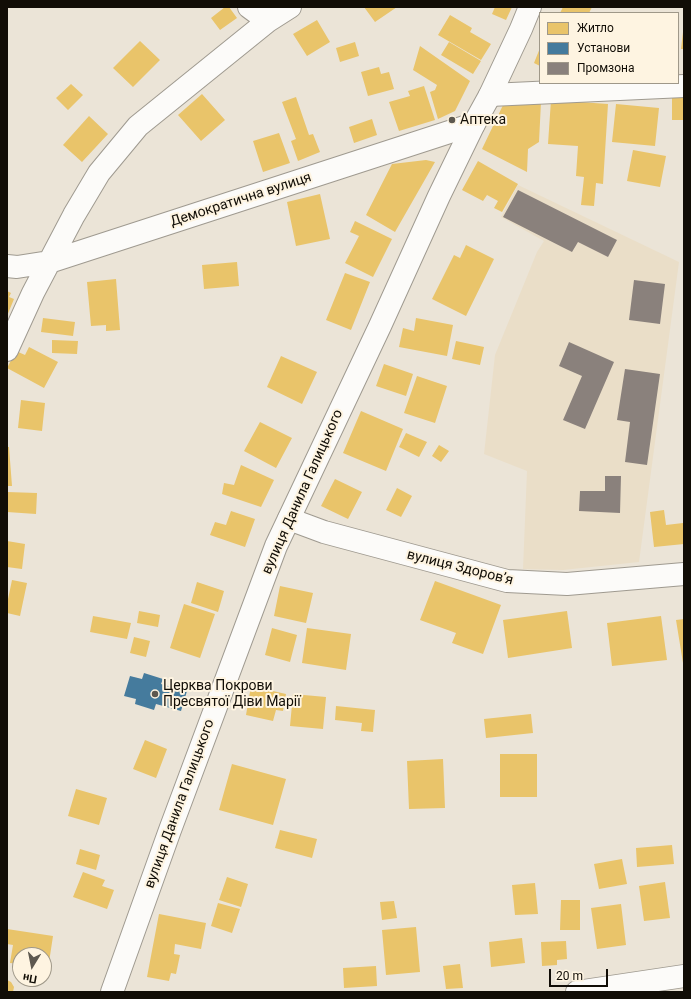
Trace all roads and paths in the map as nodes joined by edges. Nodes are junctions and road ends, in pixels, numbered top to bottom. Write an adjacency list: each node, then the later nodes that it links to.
1 (249, 7): 4 (street)
2 (290, 7): 4 (street)
3 (530, 7): 6 (street, вулиця Данила Галицького)
4 (268, 22): 8 (street)
5 (684, 86): 6 (street)
6 (490, 95): 7 (street, вулиця Данила Галицького)
7 (474, 124): 8 (street, Демократична вулиця); 11 (street, вулиця Данила Галицького)
8 (49, 262): 9 (street, Демократична вулиця); 10 (street)
9 (7, 266)
10 (7, 350)
11 (289, 519): 12 (street, вулиця Здоровʼя); 14 (street, вулиця Данила Галицького)
12 (684, 574)
13 (684, 976): 15 (street)
14 (112, 992)
15 (577, 992)

